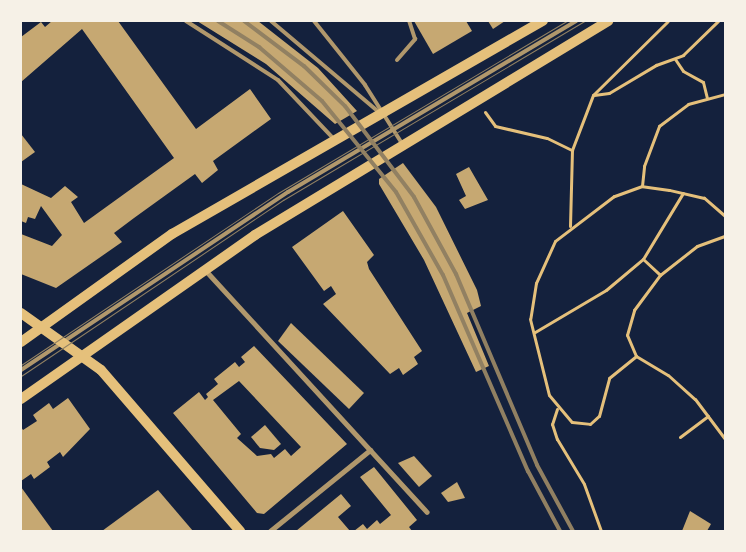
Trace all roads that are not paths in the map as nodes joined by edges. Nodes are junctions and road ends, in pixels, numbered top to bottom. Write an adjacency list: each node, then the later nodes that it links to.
1 (186, 21): 11 (lane)
2 (271, 21): 9 (lane)
3 (314, 21): 9 (lane)
4 (409, 21): 8 (lane)
5 (543, 21): 9 (main road)
6 (576, 21): 10 (lane)
7 (608, 21): 12 (main road)
8 (397, 60)
9 (382, 115): 10 (lane); 11 (main road)
10 (393, 130): 12 (lane); 16 (lane)
11 (335, 141): 15 (main road)
12 (403, 144): 13 (main road)
13 (205, 270): 18 (main road); 21 (street)
14 (21, 313): 15 (main road)
15 (43, 325): 16 (main road); 17 (main road)
16 (64, 341): 18 (main road); 19 (lane)
17 (21, 342)
18 (81, 354): 20 (main road); 23 (main road)
19 (21, 370)
20 (21, 399)
21 (370, 450): 22 (street); 24 (street)
22 (428, 512)
23 (240, 531)
24 (270, 531)

